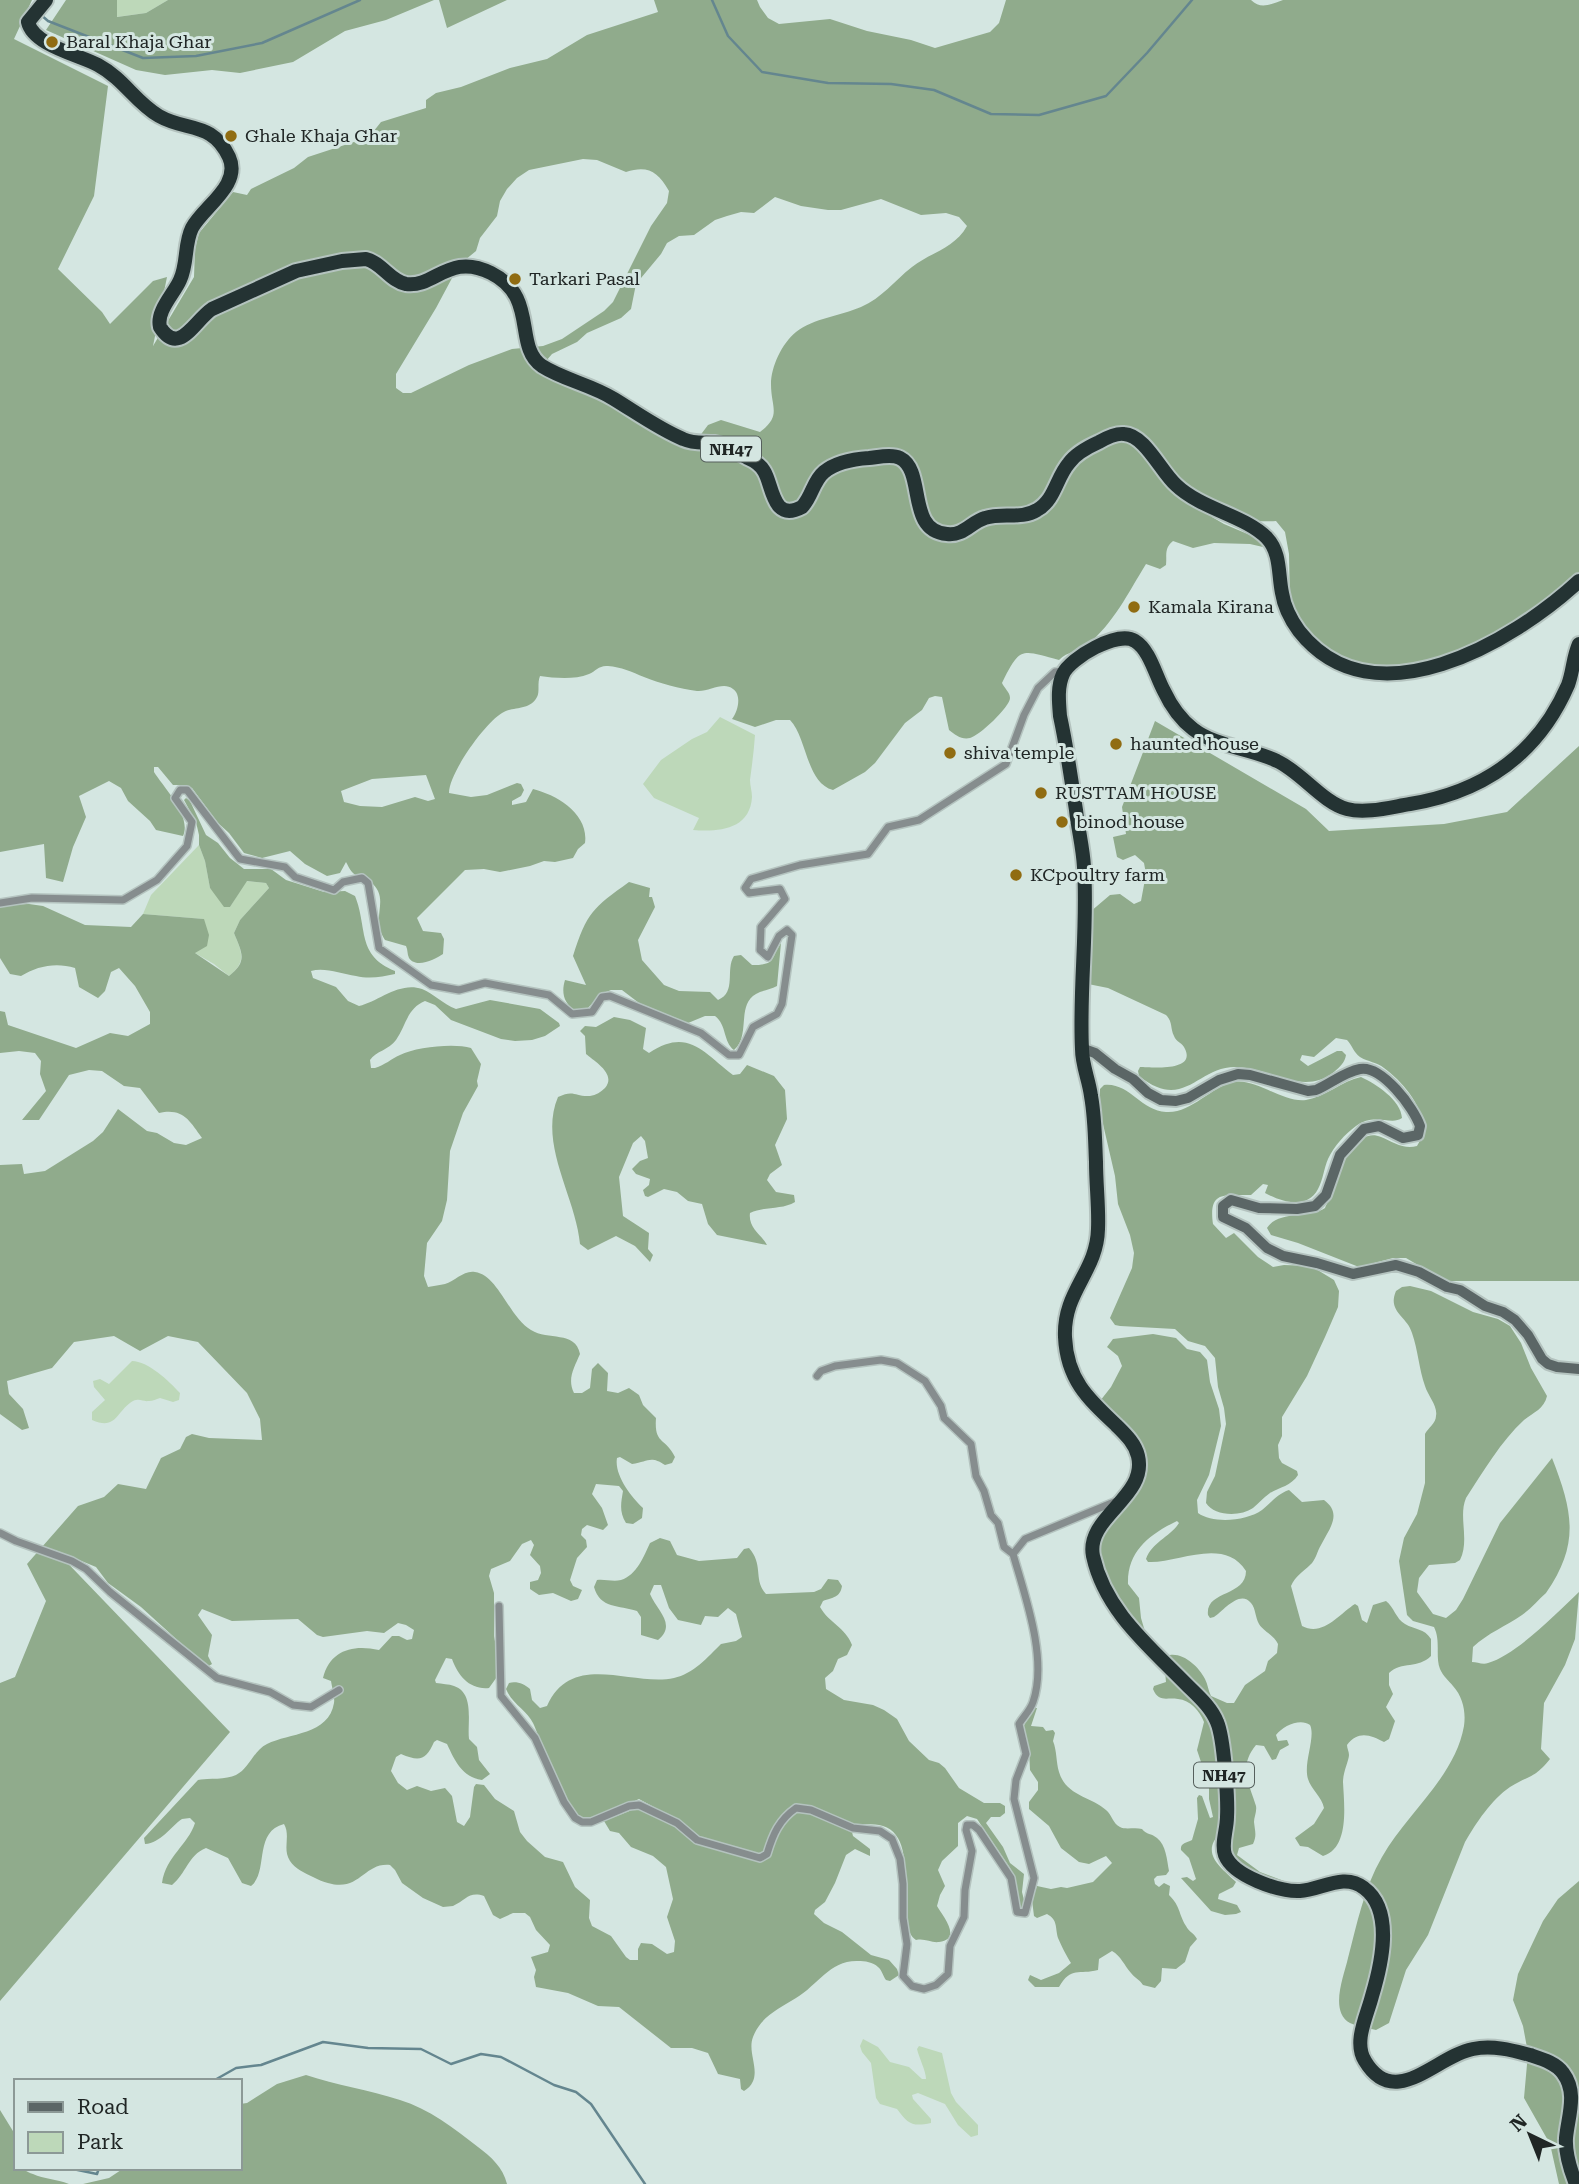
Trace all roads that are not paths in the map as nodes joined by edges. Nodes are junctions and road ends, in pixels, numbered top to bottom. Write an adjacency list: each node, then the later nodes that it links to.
1 (43, 3): 2 (highway, NH47)
2 (1579, 581)
3 (1579, 644): 4 (highway)
4 (1063, 671): 5 (street); 6 (highway, NH47)
5 (0, 903)
6 (1082, 1048): 7 (street); 9 (highway, NH47)
7 (1579, 1369)
8 (817, 1376): 11 (street)
9 (1122, 1500): 11 (street); 14 (highway, NH47)
10 (0, 1533): 13 (street)
11 (1013, 1554): 12 (street)
12 (499, 1606)
13 (339, 1690)
14 (1576, 2184)

